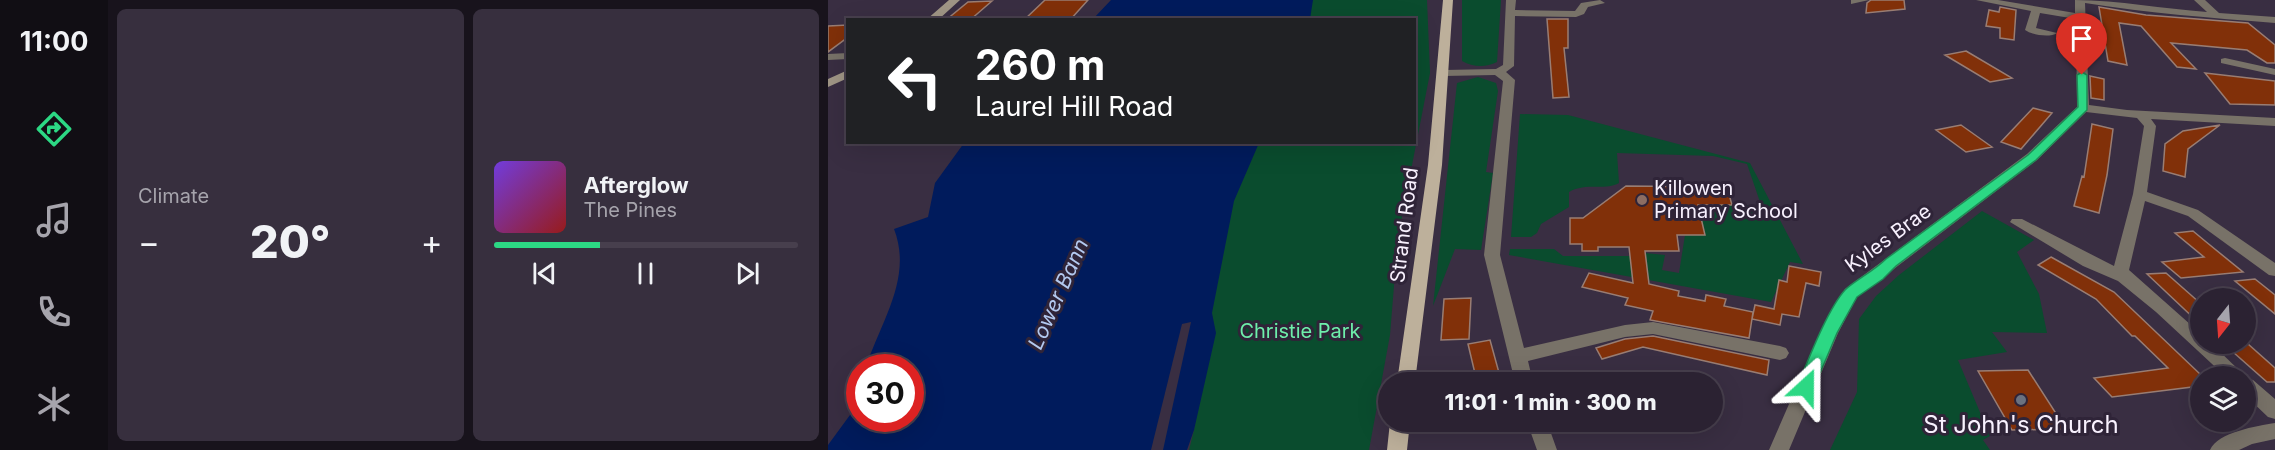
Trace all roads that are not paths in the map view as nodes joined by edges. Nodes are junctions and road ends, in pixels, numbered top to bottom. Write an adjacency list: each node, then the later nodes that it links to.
1 (955, 0): 12 (street)
2 (1449, 0): 22 (main road, Strand Road)
3 (1511, 0): 9 (street)
4 (1981, 0): 8 (street)
5 (2081, 0): 10 (street); 11 (street)
6 (2199, 0): 11 (street)
7 (1600, 3): 9 (street)
8 (2034, 6): 10 (street); 16 (street)
9 (1511, 13): 20 (street)
10 (2080, 17): 25 (street)
11 (2218, 17): 13 (street)
12 (933, 18)
13 (2263, 20): 14 (street); 15 (street)
14 (2275, 20)
15 (2275, 29)
16 (2052, 33)
17 (846, 56): 18 (street)
18 (828, 57)
19 (2225, 61): 21 (street)
20 (1498, 72): 22 (street); 33 (street)
21 (2275, 72)
22 (1444, 73): 35 (main road, Strand Road)
23 (846, 74): 24 (street)
24 (828, 84)
25 (2084, 108): 26 (street); 44 (street, Kyles Brae)
26 (2141, 116): 27 (street); 28 (street)
27 (2275, 122)
28 (2140, 194): 30 (street); 31 (street)
29 (2017, 222): 31 (street)
30 (2275, 271)
31 (2124, 277): 34 (street)
32 (1780, 353): 33 (street)
33 (1516, 357): 36 (street)
34 (2225, 366)
35 (1407, 372)
36 (1521, 372)
37 (2256, 394): 38 (street)
38 (2275, 411)
39 (2275, 431): 45 (street)
40 (1399, 432): 42 (main road)
41 (1541, 432): 43 (street)
42 (1396, 450)
43 (1547, 450)
44 (1779, 450)
45 (2220, 450)

